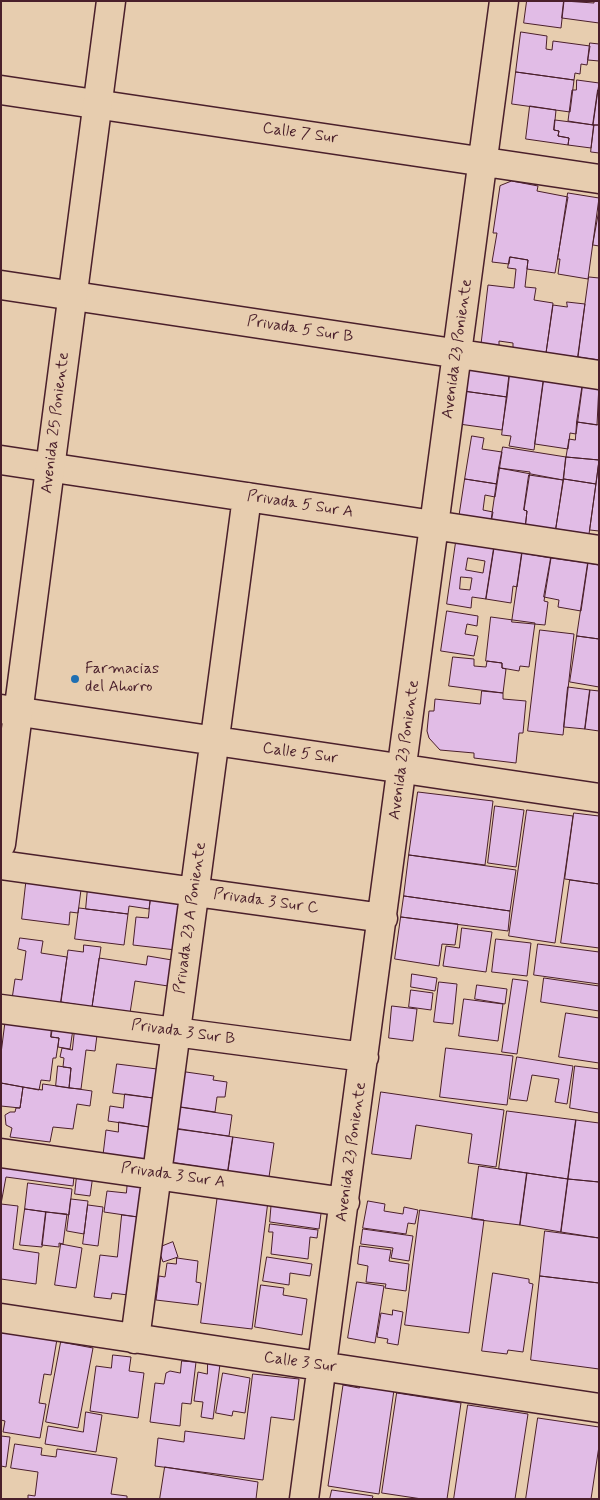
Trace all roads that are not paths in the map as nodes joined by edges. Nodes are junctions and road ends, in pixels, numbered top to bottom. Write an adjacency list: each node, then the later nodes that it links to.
1 (111, 1): 4 (street, Avenida 25 Poniente)
2 (504, 1): 5 (street, Avenida 23 Poniente)
3 (1, 90): 4 (street, Calle 7 Sur)
4 (98, 104): 5 (street, Calle 7 Sur); 8 (street, Avenida 25 Poniente)
5 (483, 161): 6 (street, Calle 7 Sur); 9 (street, Avenida 23 Poniente)
6 (599, 179)
7 (1, 286): 8 (street, Privada 5 Sur B)
8 (73, 296): 9 (street, Privada 5 Sur B); 12 (street, Avenida 25 Poniente)
9 (457, 354): 10 (street, Privada 5 Sur B); 14 (street, Avenida 23 Poniente)
10 (599, 375)
11 (1, 460): 12 (street, Privada 5 Sur A)
12 (50, 468): 13 (street, Privada 5 Sur A); 16 (street, Avenida 25 Poniente)
13 (247, 497): 14 (street, Privada 5 Sur A); 17 (street, Privada 23 A Poniente)
14 (435, 525): 15 (street, Privada 5 Sur A); 18 (street, Avenida 23 Poniente)
15 (599, 550)
16 (10, 711): 17 (street, Calle 5 Sur); 20 (street, Avenida 25 Poniente)
17 (214, 742): 18 (street, Calle 5 Sur); 22 (street, Privada 23 A Poniente)
18 (403, 769): 19 (street, Calle 5 Sur); 23 (street, Avenida 23 Poniente)
19 (599, 798)
20 (1, 844)
21 (1, 865): 22 (street, Privada 3 Sur C)
22 (194, 892): 23 (street, Privada 3 Sur C); 25 (street, Privada 23 A Poniente)
23 (383, 918): 26 (street, Avenida 23 Poniente)
24 (1, 1009): 25 (street, Privada 3 Sur B)
25 (176, 1032): 26 (street, Privada 3 Sur B); 28 (street, Privada 23 A Poniente)
26 (364, 1057): 29 (street, Avenida 23 Poniente)
27 (1, 1153): 28 (street, Privada 3 Sur A)
28 (157, 1174): 29 (street, Privada 3 Sur A); 31 (street, Privada 23 A Poniente)
29 (345, 1202): 32 (street, Avenida 23 Poniente)
30 (1, 1318): 31 (street, Calle 3 Sur)
31 (135, 1339): 32 (street, Calle 3 Sur)
32 (323, 1367): 33 (street, Calle 3 Sur); 34 (street, Avenida 23 Poniente)
33 (599, 1408)
34 (304, 1499)

